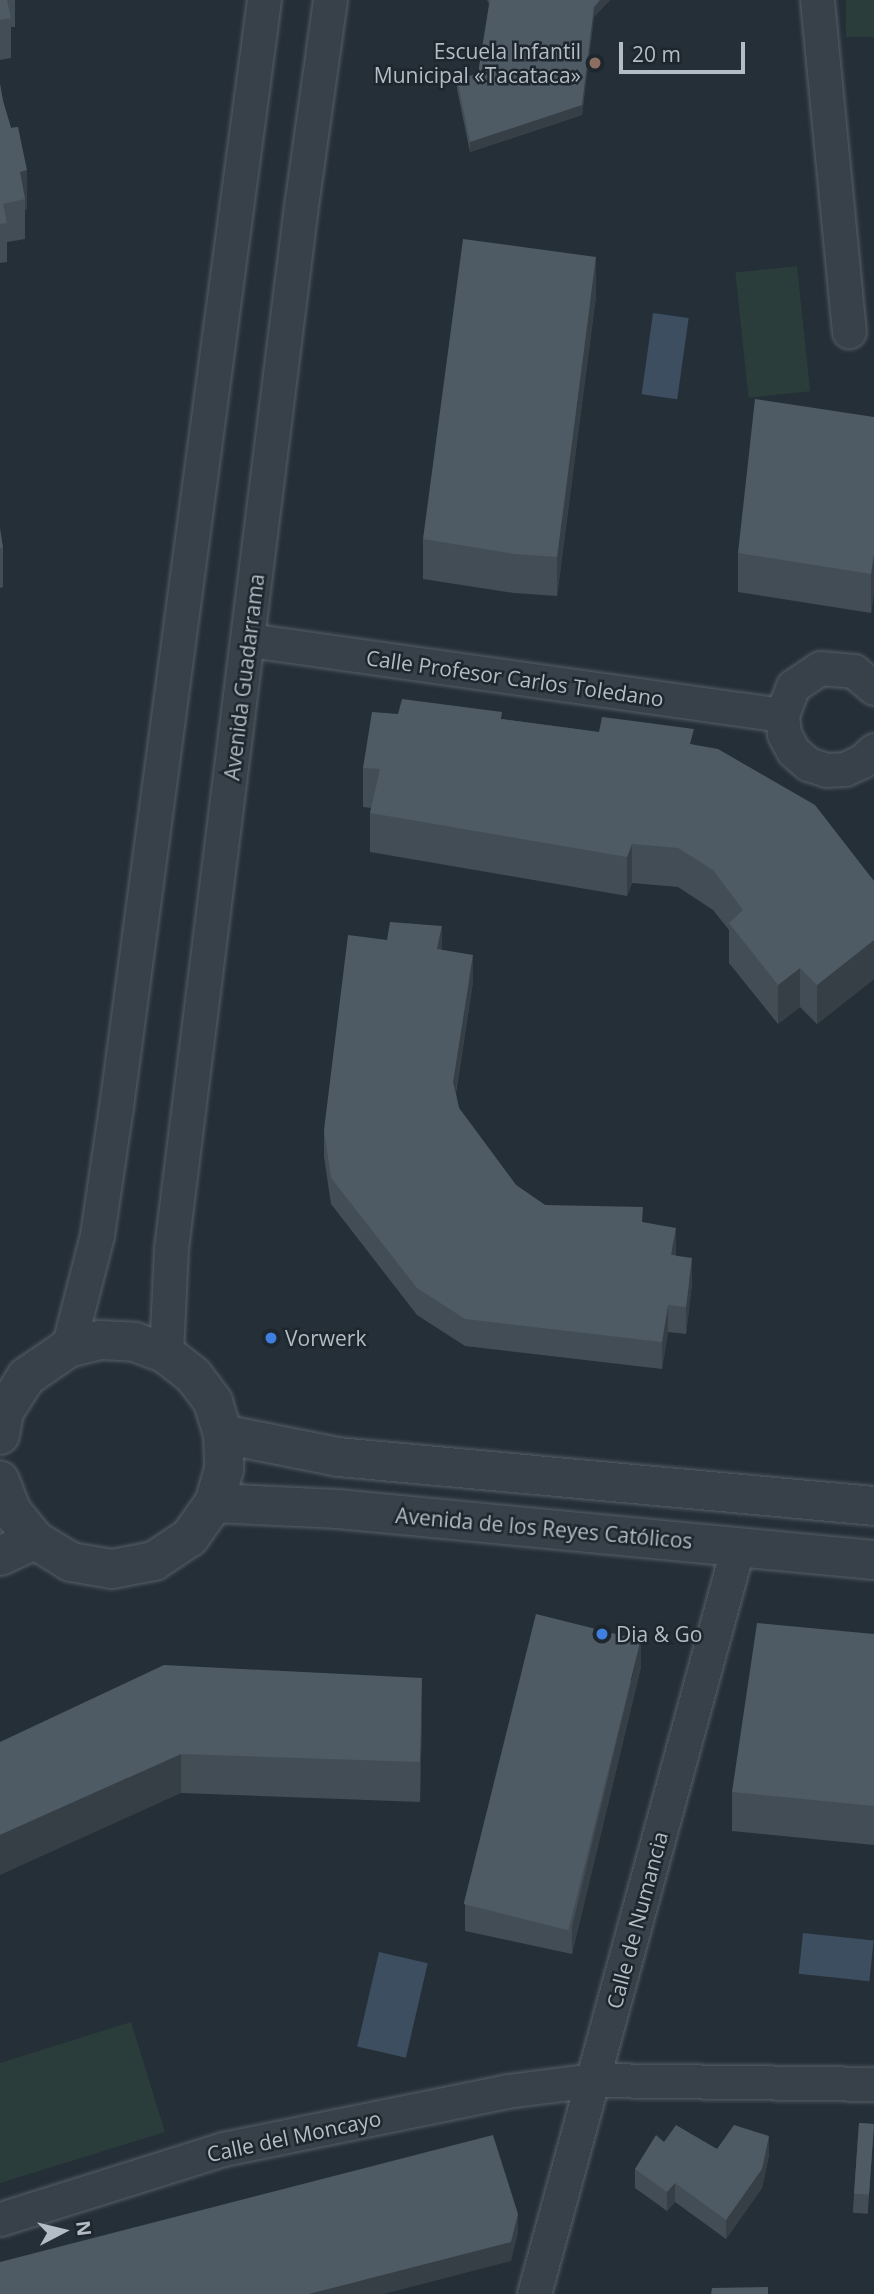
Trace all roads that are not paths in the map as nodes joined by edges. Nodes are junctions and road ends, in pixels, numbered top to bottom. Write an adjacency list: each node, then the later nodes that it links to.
1 (264, 0): 9 (street)
2 (331, 0): 5 (street, Avenida Guadarrama)
3 (817, 0): 4 (street)
4 (849, 331)
5 (249, 639): 7 (street, Calle Profesor Carlos Toledano); 10 (street, Avenida Guadarrama)
6 (874, 688): 7 (street)
7 (782, 715): 8 (street)
8 (874, 750)
9 (68, 1348): 10 (street); 11 (street)
10 (166, 1354): 12 (street)
11 (13, 1374): 13 (street)
12 (223, 1434): 15 (street); 16 (street)
13 (0, 1435)
14 (0, 1480): 17 (street)
15 (214, 1503): 17 (street); 18 (street, Avenida de los Reyes Católicos)
16 (874, 1506)
17 (35, 1540): 19 (street)
18 (738, 1546): 20 (street, Avenida de los Reyes Católicos); 21 (street, Calle de Numancia)
19 (0, 1556)
20 (874, 1560)
21 (594, 2080): 22 (street, Calle del Moncayo); 23 (street, Calle del Moncayo); 24 (street, Calle de Numancia)
22 (874, 2084)
23 (0, 2219)
24 (534, 2294)

